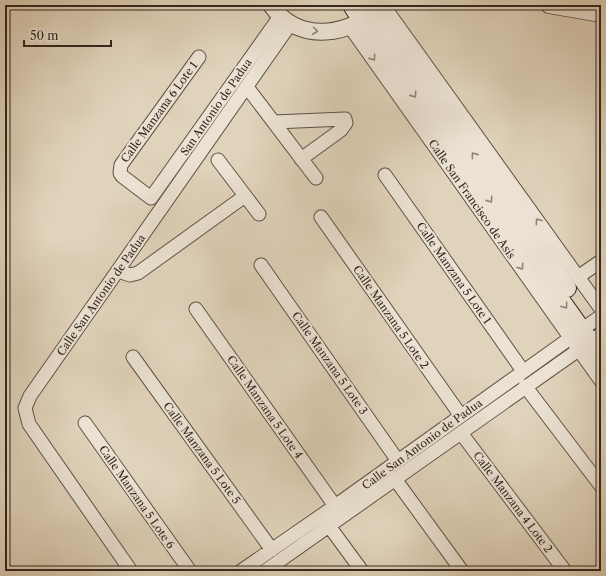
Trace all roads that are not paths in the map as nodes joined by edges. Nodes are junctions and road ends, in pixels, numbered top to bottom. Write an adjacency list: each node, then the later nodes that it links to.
1 (352, 5): 3 (main road, Calle San Francisco de Asís)
2 (549, 5): 5 (street)
3 (370, 13): 4 (street, one-way to 3); 20 (street, Calle San Francisco de Asís, one-way to 3); 22 (main road, Calle San Francisco de Asís)
4 (281, 14): 7 (street, Calle San Antonio de Padua); 14 (street, San Antonio de Padua)
5 (601, 14)
6 (199, 57): 14 (street, Calle Manzana 6 Lote 1)
7 (247, 87): 8 (street); 19 (street, Calle San Antonio de Padua)
8 (274, 122): 9 (street); 9 (street)
9 (301, 159): 12 (street)
10 (218, 160): 13 (street)
11 (385, 175): 25 (street, Calle Manzana 5 Lote 1)
12 (316, 178)
13 (245, 196): 15 (street); 19 (street)
14 (151, 198)
15 (259, 214)
16 (320, 217): 28 (street, Calle Manzana 5 Lote 2)
17 (601, 261): 20 (street)
18 (261, 265): 31 (street, Calle Manzana 5 Lote 3)
19 (118, 271): 37 (street, Calle San Antonio de Padua)
20 (578, 277): 22 (street, Calle San Francisco de Asís)
21 (196, 308): 34 (street, Calle Manzana 5 Lote 4)
22 (591, 331): 24 (main road, Calle San Francisco de Asís); 25 (street, Calle San Antonio de Padua); 26 (street, Calle San Francisco de Asís); 27 (street, Calle San Antonio de Padua)
23 (133, 357): 36 (street, Calle Manzana 5 Lote 5)
24 (601, 357)
25 (523, 371): 28 (street, Calle San Antonio de Padua)
26 (601, 381)
27 (526, 386): 30 (street, Calle San Antonio de Padua); 33 (street)
28 (461, 416): 31 (street, Calle San Antonio de Padua)
29 (85, 423): 38 (street, Calle Manzana 5 Lote 6)
30 (461, 432): 32 (street, Calle San Antonio de Padua); 43 (street, Calle Manzana 4 Lote 2)
31 (398, 461): 34 (street, Calle San Antonio de Padua)
32 (395, 479): 35 (street, Calle San Antonio de Padua); 42 (street)
33 (601, 486)
34 (335, 506): 36 (street, Calle San Antonio de Padua)
35 (329, 526): 40 (street, Calle San Antonio de Padua); 41 (street)
36 (272, 550): 39 (street, Calle San Antonio de Padua)
37 (131, 571)
38 (190, 571)
39 (241, 571)
40 (265, 571)
41 (362, 571)
42 (462, 571)
43 (565, 571)

